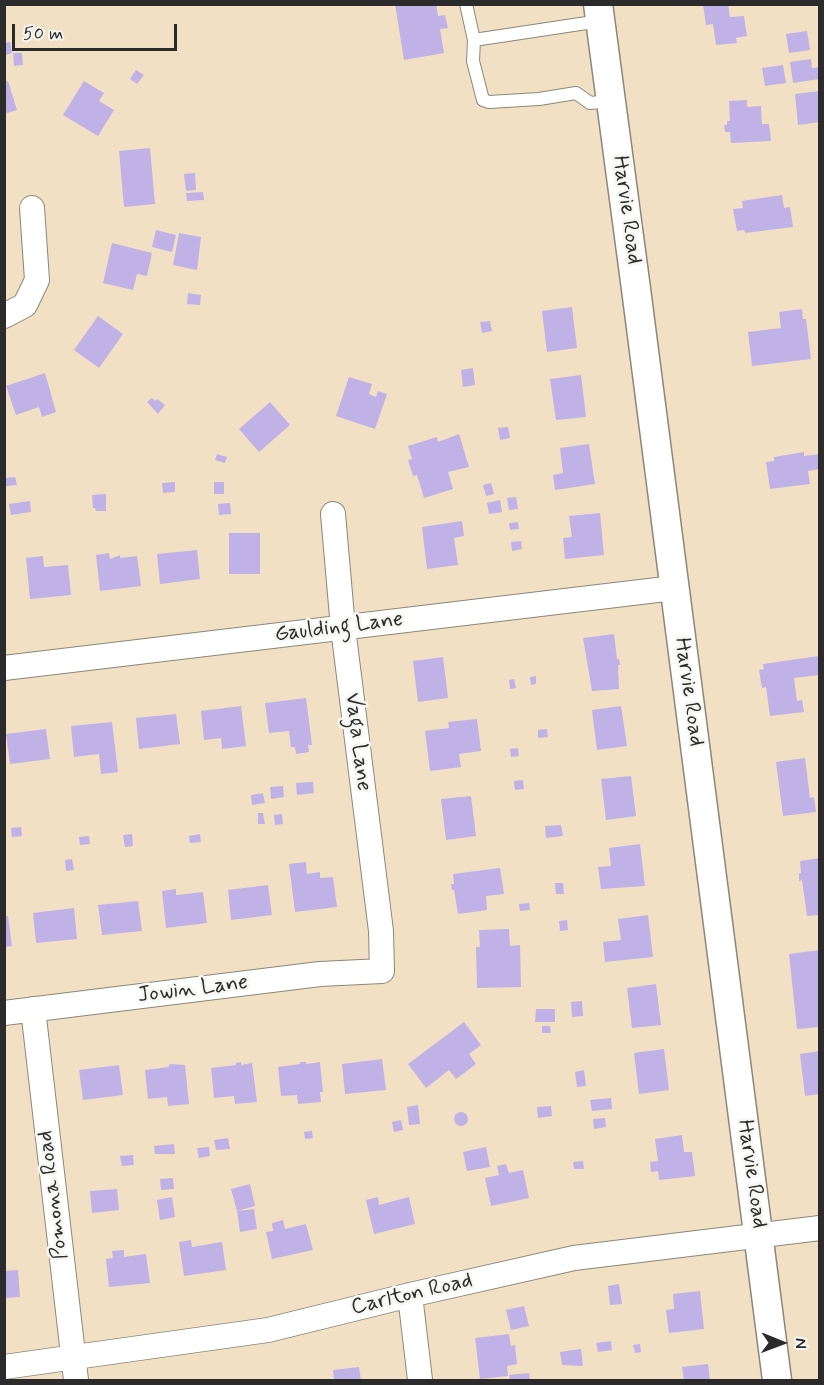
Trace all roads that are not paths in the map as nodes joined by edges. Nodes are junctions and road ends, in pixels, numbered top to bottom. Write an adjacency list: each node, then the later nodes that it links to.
1 (466, 4): 3 (lane)
2 (599, 13): 3 (lane); 4 (street, Harvie Road)
3 (474, 40): 4 (lane)
4 (611, 101): 8 (street, Harvie Road)
5 (33, 208): 6 (street)
6 (4, 316)
7 (333, 514): 9 (street, Vaga Lane)
8 (674, 588): 9 (street, Gaulding Lane); 15 (street, Harvie Road)
9 (343, 628): 10 (street, Gaulding Lane); 11 (street, Vaga Lane)
10 (4, 668)
11 (382, 971): 12 (street, Jowin Lane)
12 (33, 1009): 13 (street, Jowin Lane); 18 (street, Pomona Road)
13 (4, 1013)
14 (819, 1228): 15 (street, Carlton Road)
15 (760, 1235): 16 (street, Carlton Road); 20 (street, Harvie Road)
16 (410, 1295): 18 (street, Carlton Road); 19 (street)
17 (4, 1367): 18 (street, Carlton Road)
18 (74, 1370)
19 (420, 1380)
20 (777, 1380)

